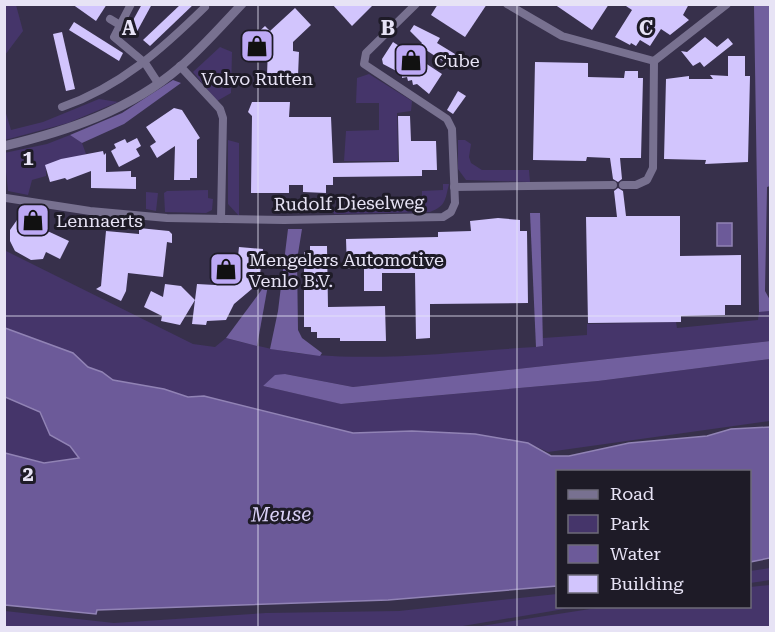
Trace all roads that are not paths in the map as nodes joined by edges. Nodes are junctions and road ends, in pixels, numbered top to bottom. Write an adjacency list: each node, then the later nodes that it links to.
1 (131, 4): 8 (street)
2 (242, 4): 11 (street)
3 (416, 4): 17 (street, Rudolf Dieselweg)
4 (507, 4): 9 (street)
5 (727, 4): 9 (street)
6 (204, 7): 10 (street)
7 (110, 19): 8 (street)
8 (120, 25): 10 (street)
9 (654, 61): 16 (street)
10 (146, 63): 12 (street); 13 (street)
11 (180, 66): 12 (street); 19 (street)
12 (158, 83): 14 (street)
13 (62, 107)
14 (4, 146)
15 (613, 185): 17 (street)
16 (622, 185)
17 (454, 187): 19 (street, Rudolf Dieselweg)
18 (6, 198): 19 (street, Rudolf Dieselweg)
19 (221, 219)

